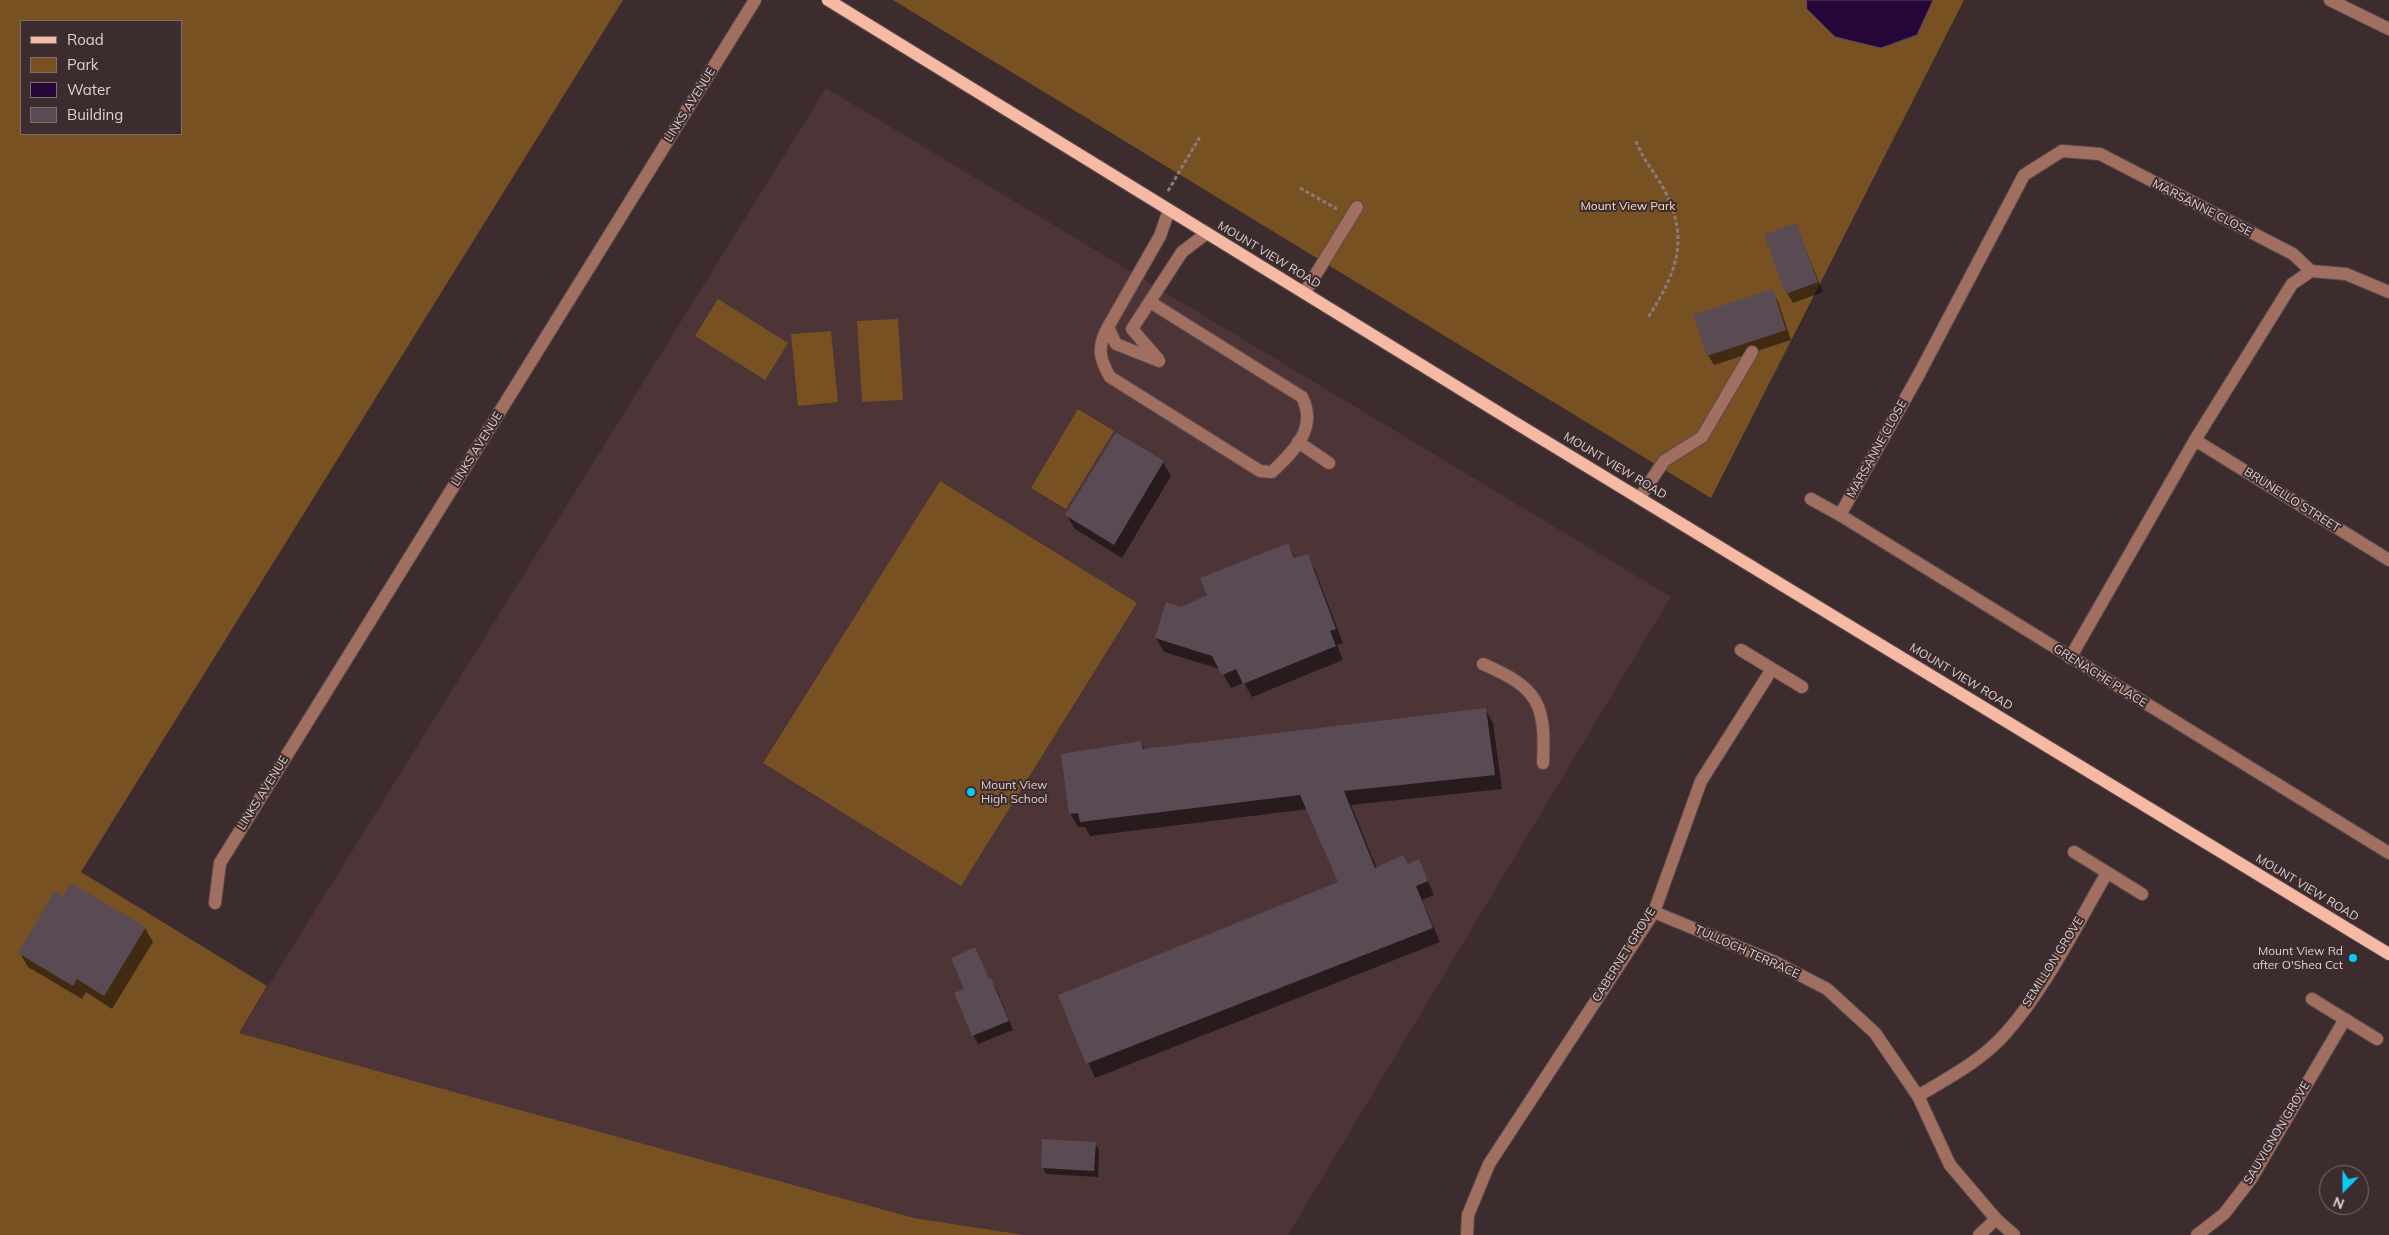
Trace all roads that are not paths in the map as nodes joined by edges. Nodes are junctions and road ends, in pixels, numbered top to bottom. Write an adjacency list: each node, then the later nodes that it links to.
1 (755, 0): 31 (street, LINKS AVENUE)
2 (828, 0): 5 (main road, MOUNT VIEW ROAD)
3 (2330, 0): 4 (street)
4 (2389, 29)
5 (1164, 207): 7 (main road, MOUNT VIEW ROAD); 12 (street)
6 (1353, 212): 9 (street)
7 (1207, 233): 9 (main road, MOUNT VIEW ROAD); 11 (street)
8 (2311, 271): 10 (street); 14 (street); 19 (street, MARSANNE CLOSE)
9 (1305, 292): 17 (main road, MOUNT VIEW ROAD)
10 (2389, 292)
11 (1150, 302): 12 (street); 15 (street)
12 (1108, 327): 15 (street)
13 (1752, 352): 17 (street)
14 (2195, 440): 20 (street, BRUNELLO STREET); 22 (street)
15 (1298, 442): 16 (street)
16 (1329, 463)
17 (1640, 497): 33 (main road, MOUNT VIEW ROAD)
18 (1811, 499): 19 (street, GRENACHE PLACE)
19 (1840, 515): 22 (street, GRENACHE PLACE)
20 (2389, 560)
21 (1741, 650): 24 (street)
22 (2070, 658): 28 (street, GRENACHE PLACE)
23 (1483, 664): 26 (street)
24 (1772, 669): 25 (street); 32 (street, CABERNET GROVE)
25 (1802, 687)
26 (1543, 764)
27 (2074, 852): 29 (street)
28 (2389, 853)
29 (2108, 873): 30 (street); 37 (street, SEMILLON GROVE)
30 (2142, 894)
31 (215, 903)
32 (1654, 912): 37 (street, TULLOCH TERRACE); 39 (street, CABERNET GROVE)
33 (2389, 954)
34 (2312, 999): 35 (street)
35 (2345, 1019): 36 (street); 42 (street, SAUVIGNON GROVE)
36 (2377, 1039)
37 (1918, 1096): 38 (street, TULLOCH TERRACE)
38 (1996, 1219): 40 (street); 41 (street, TULLOCH TERRACE)
39 (1467, 1235)
40 (1979, 1235)
41 (2014, 1235)
42 (2197, 1235)

